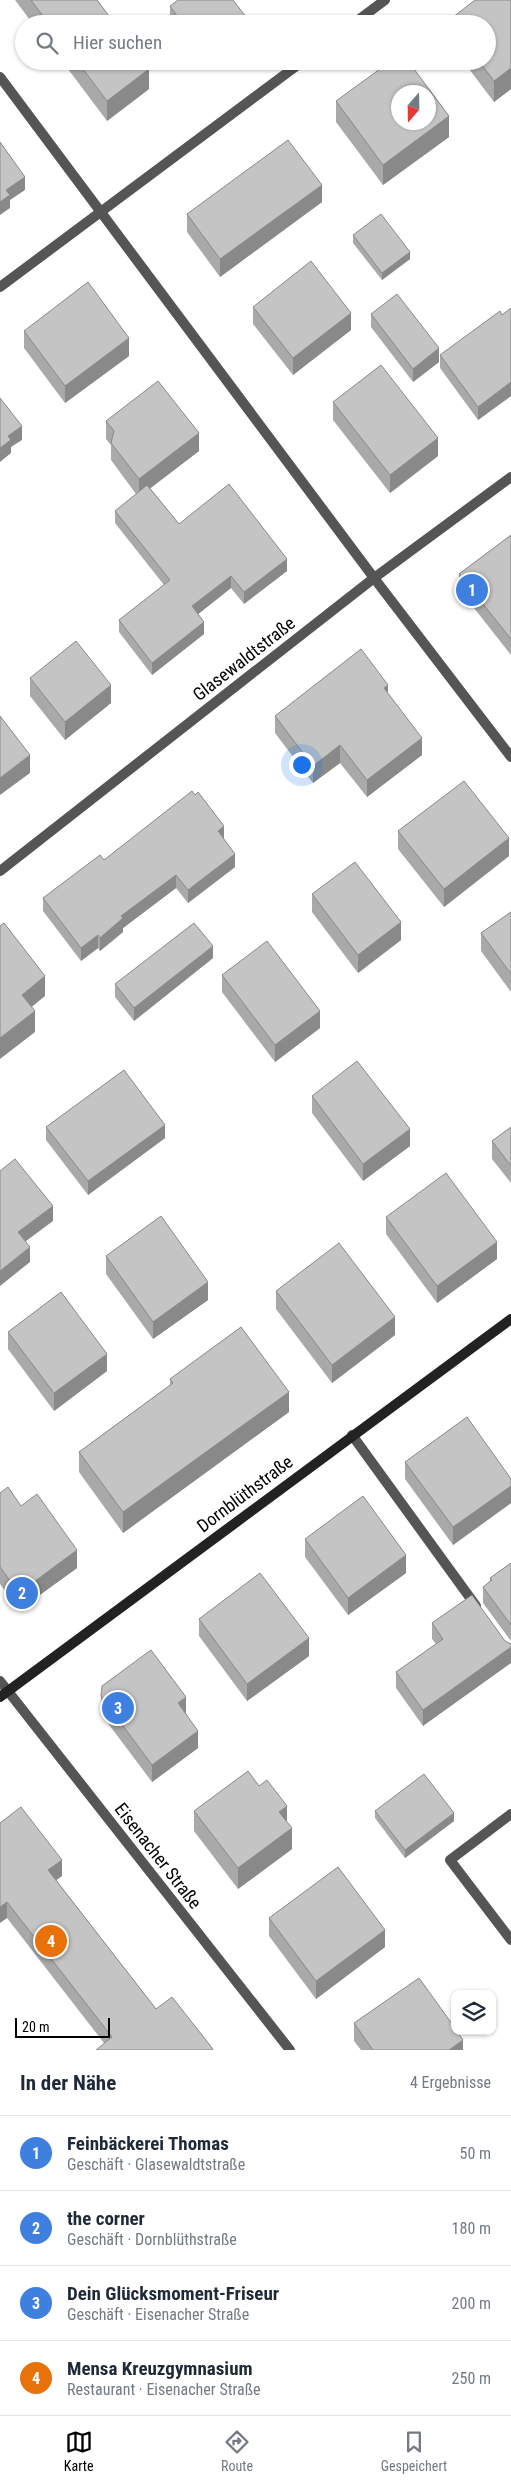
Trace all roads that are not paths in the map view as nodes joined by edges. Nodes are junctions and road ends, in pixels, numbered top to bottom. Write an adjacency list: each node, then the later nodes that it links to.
1 (385, 0): 2 (street)
2 (365, 15)
3 (291, 70): 5 (street)
4 (0, 78): 5 (street)
5 (101, 211): 6 (street); 8 (street)
6 (0, 286)
7 (511, 478): 8 (street, Glasewaldtstraße)
8 (374, 578): 9 (street); 10 (street, Glasewaldtstraße)
9 (511, 757)
10 (0, 871)
11 (511, 1319): 12 (street, Dornblüthstraße)
12 (352, 1435): 13 (street); 15 (street, Dornblüthstraße)
13 (482, 1614)
14 (0, 1681): 15 (street, Eisenacher Straße)
15 (4, 1694): 18 (street, Eisenacher Straße)
16 (511, 1814): 17 (street)
17 (511, 1940)
18 (290, 2050)

